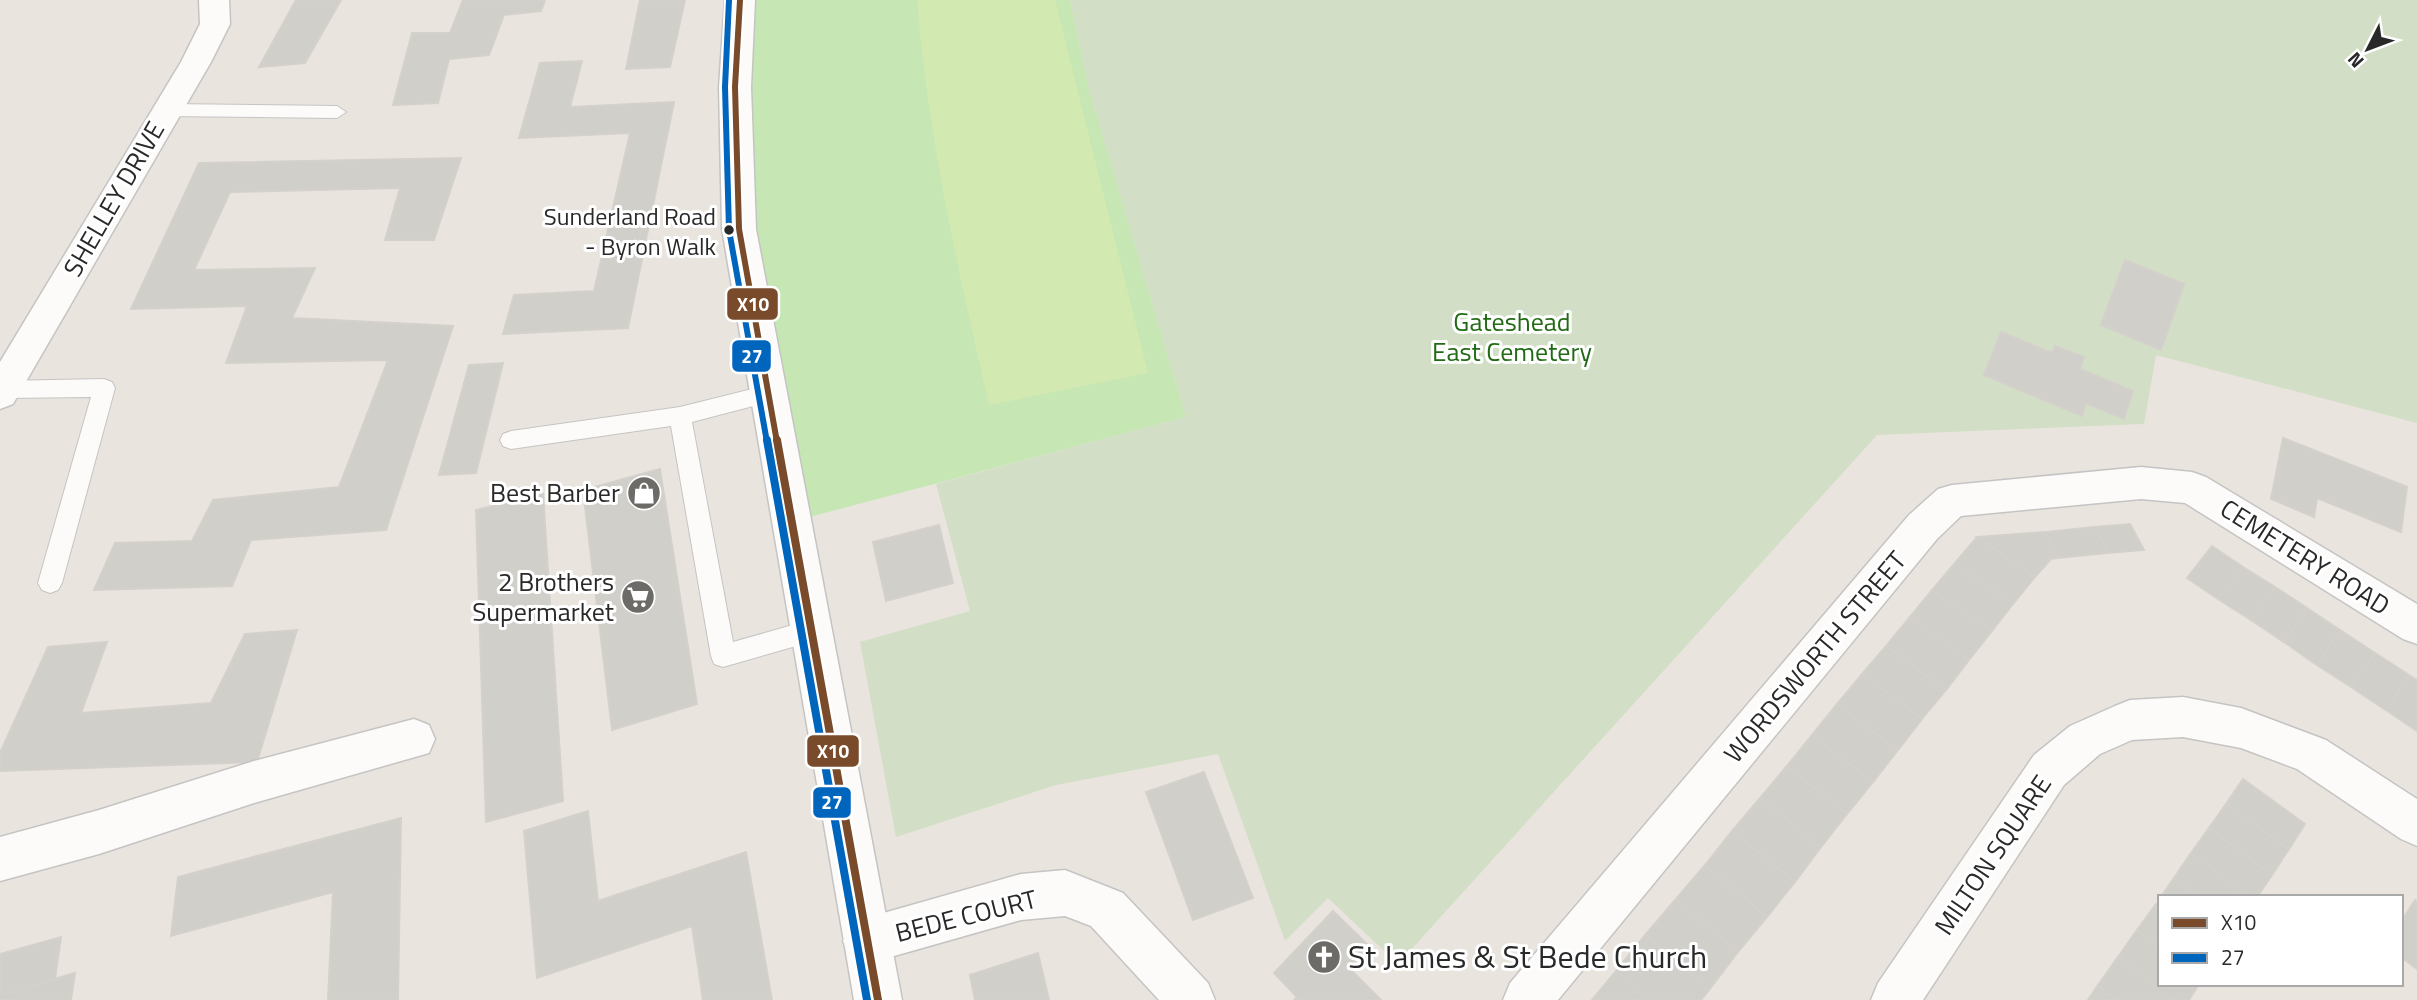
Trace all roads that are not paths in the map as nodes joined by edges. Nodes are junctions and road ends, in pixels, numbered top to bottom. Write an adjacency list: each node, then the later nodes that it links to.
1 (214, 0): 3 (street, SHELLEY DRIVE)
2 (740, 0): 6 (street)
3 (166, 110): 4 (lane); 5 (street, SHELLEY DRIVE)
4 (337, 112)
5 (1, 392): 10 (lane)
6 (768, 394): 7 (lane); 12 (street)
7 (680, 416): 8 (lane); 12 (lane)
8 (511, 440)
9 (2192, 488): 11 (street, CEMETERY ROAD); 20 (street, WORDSWORTH STREET)
10 (50, 583)
11 (2417, 626)
12 (810, 631): 16 (street)
13 (414, 739): 15 (street)
14 (2417, 824): 17 (street, MILTON SQUARE)
15 (0, 859)
16 (866, 942): 18 (street); 19 (street, BEDE COURT)
17 (1907, 995)
18 (877, 1000)
19 (1191, 1000)
20 (1527, 1000)

